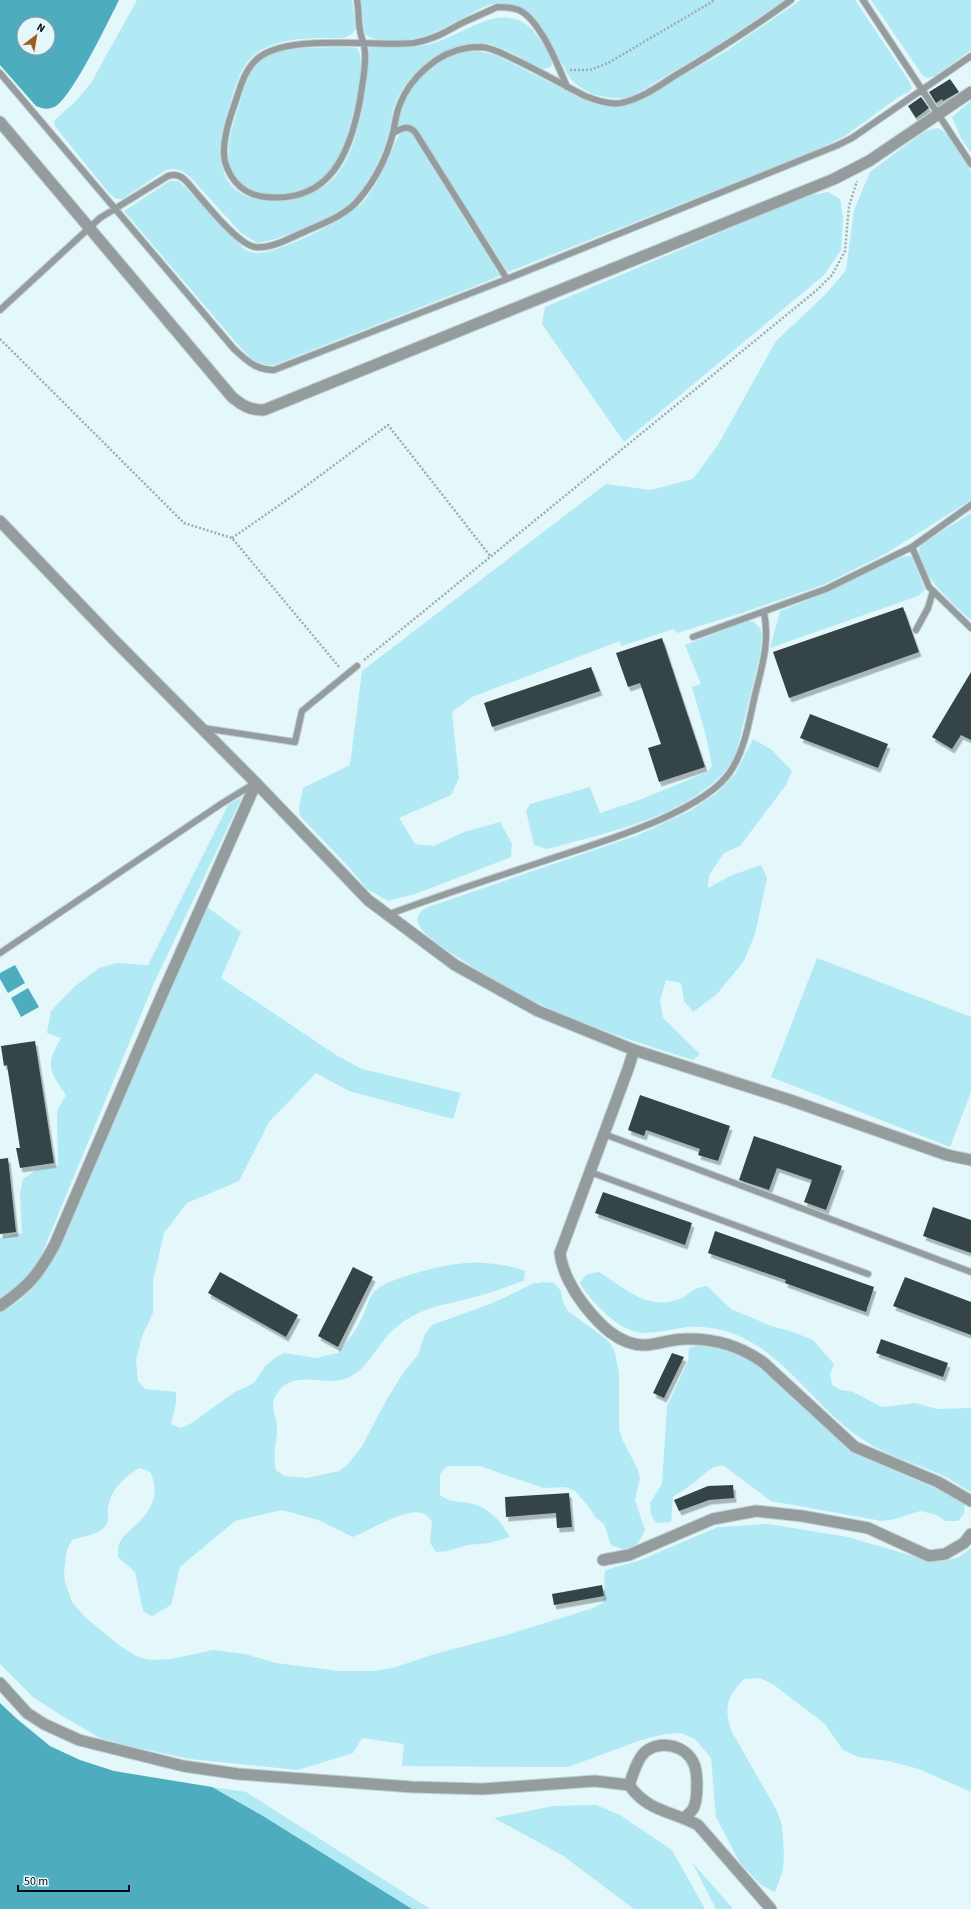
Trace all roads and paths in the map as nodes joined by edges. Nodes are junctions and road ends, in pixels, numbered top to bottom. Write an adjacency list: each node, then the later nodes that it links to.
1 (357, 0): 5 (lane)
2 (715, 0): 7 (path)
3 (791, 0): 10 (lane)
4 (863, 0): 11 (lane)
5 (363, 42): 5 (lane); 7 (lane)
6 (971, 56): 11 (lane)
7 (560, 69): 9 (lane); 10 (lane)
8 (0, 73): 18 (lane)
9 (548, 76): 10 (lane); 15 (lane)
10 (567, 86)
11 (921, 90): 13 (lane); 20 (lane)
12 (971, 92): 13 (street)
13 (938, 116): 16 (lane); 17 (street)
14 (0, 122): 19 (street)
15 (393, 133): 18 (lane); 20 (lane)
16 (971, 164)
17 (862, 165): 19 (street); 27 (path)
18 (114, 209): 19 (lane); 20 (lane)
19 (89, 228): 21 (lane)
20 (507, 279)
21 (0, 310)
22 (0, 339): 25 (path)
23 (971, 505): 26 (lane)
24 (0, 521): 35 (street)
25 (232, 538): 27 (path); 34 (path)
26 (912, 546): 28 (lane); 29 (lane)
27 (491, 557): 33 (path)
28 (933, 591): 30 (lane); 31 (lane)
29 (764, 612): 32 (lane); 37 (lane)
30 (971, 628)
31 (916, 630)
32 (693, 637)
33 (357, 666): 34 (lane)
34 (346, 675): 35 (lane)
35 (202, 728): 36 (street)
36 (256, 783): 37 (street); 38 (lane); 45 (street)
37 (387, 915): 39 (street)
38 (0, 953)
39 (634, 1050): 40 (street); 41 (street)
40 (604, 1134): 42 (street); 43 (lane)
41 (971, 1160)
42 (590, 1172): 44 (lane); 46 (street)
43 (971, 1272)
44 (868, 1274)
45 (0, 1306)
46 (971, 1501)
47 (971, 1534): 48 (street)
48 (602, 1560)
49 (0, 1683): 50 (street)
50 (629, 1785): 51 (street); 51 (street)
51 (685, 1818): 52 (street)
52 (771, 1909)

